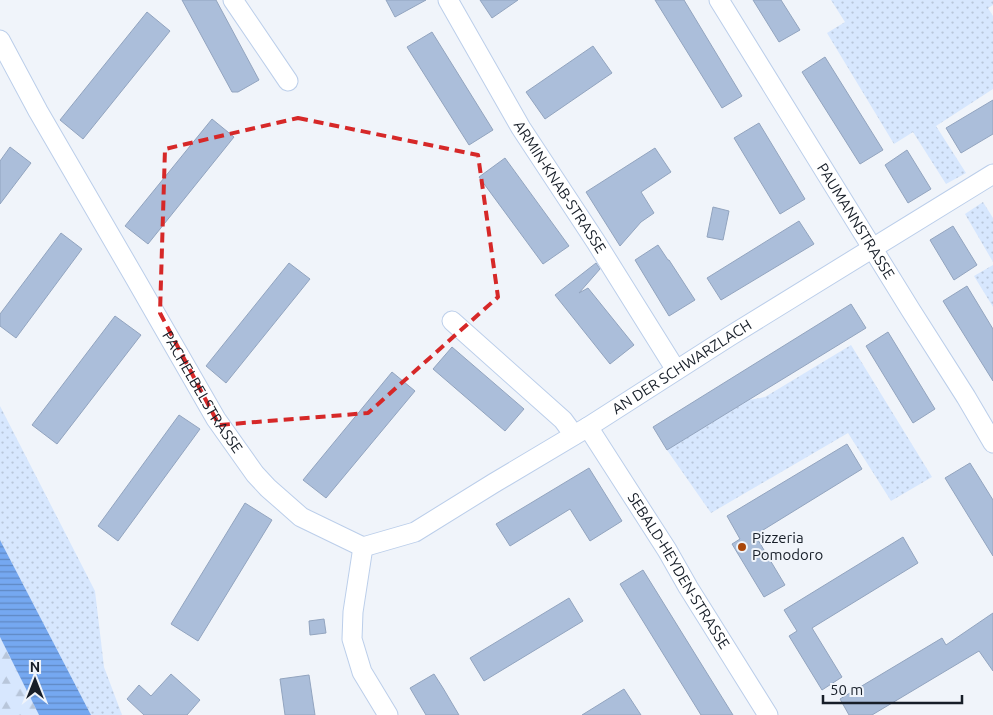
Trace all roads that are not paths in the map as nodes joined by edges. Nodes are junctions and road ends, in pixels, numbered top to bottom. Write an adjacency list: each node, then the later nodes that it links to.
1 (233, 0): 5 (street)
2 (448, 0): 9 (street, ARMIN-KNAB-STRASSE)
3 (719, 0): 7 (street, PAUMANNSTRASSE)
4 (0, 40): 12 (street, PACHELBELSTRASSE)
5 (288, 81)
6 (993, 174): 7 (street, AN DER SCHWARZLACH)
7 (873, 248): 9 (street, AN DER SCHWARZLACH); 11 (street, PAUMANNSTRASSE)
8 (452, 321): 10 (street, SEBALD-HEYDEN-STRASSE)
9 (676, 370): 10 (street, AN DER SCHWARZLACH)
10 (581, 431): 12 (street, AN DER SCHWARZLACH); 14 (street, SEBALD-HEYDEN-STRASSE)
11 (993, 443)
12 (363, 546): 13 (street)
13 (388, 715)
14 (768, 715)

